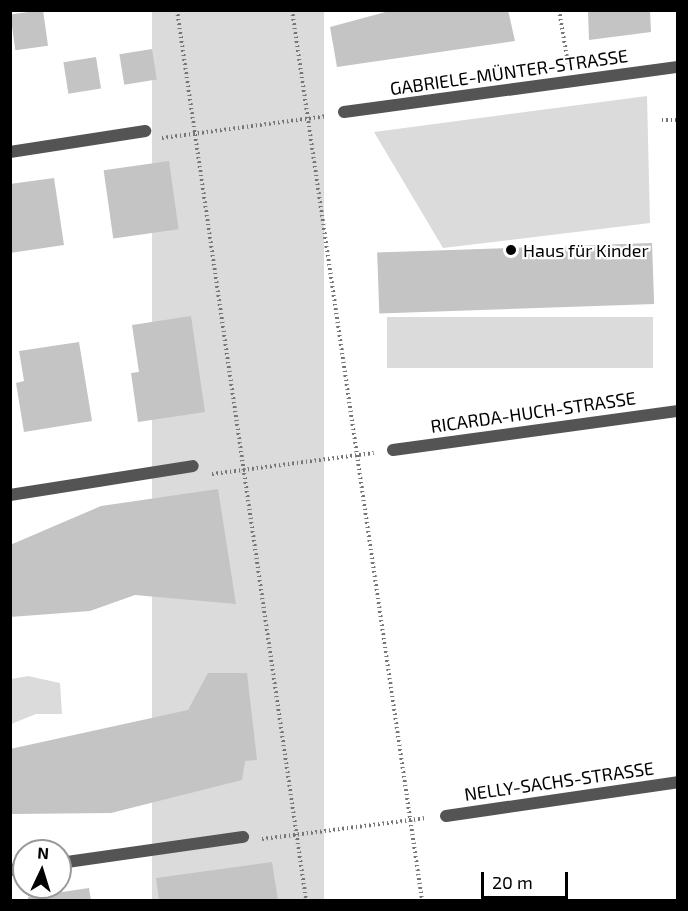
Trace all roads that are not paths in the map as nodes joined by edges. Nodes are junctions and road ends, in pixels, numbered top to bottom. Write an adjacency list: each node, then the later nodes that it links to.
1 (678, 67): 2 (street, GABRIELE-MÜNTER-STRASSE)
2 (345, 112)
3 (145, 131): 4 (street)
4 (10, 152)
5 (678, 411): 6 (street, RICARDA-HUCH-STRASSE)
6 (393, 450)
7 (193, 466): 8 (street)
8 (10, 495)
9 (678, 782): 10 (street, NELLY-SACHS-STRASSE)
10 (446, 816)
11 (243, 837): 12 (street)
12 (72, 861)

